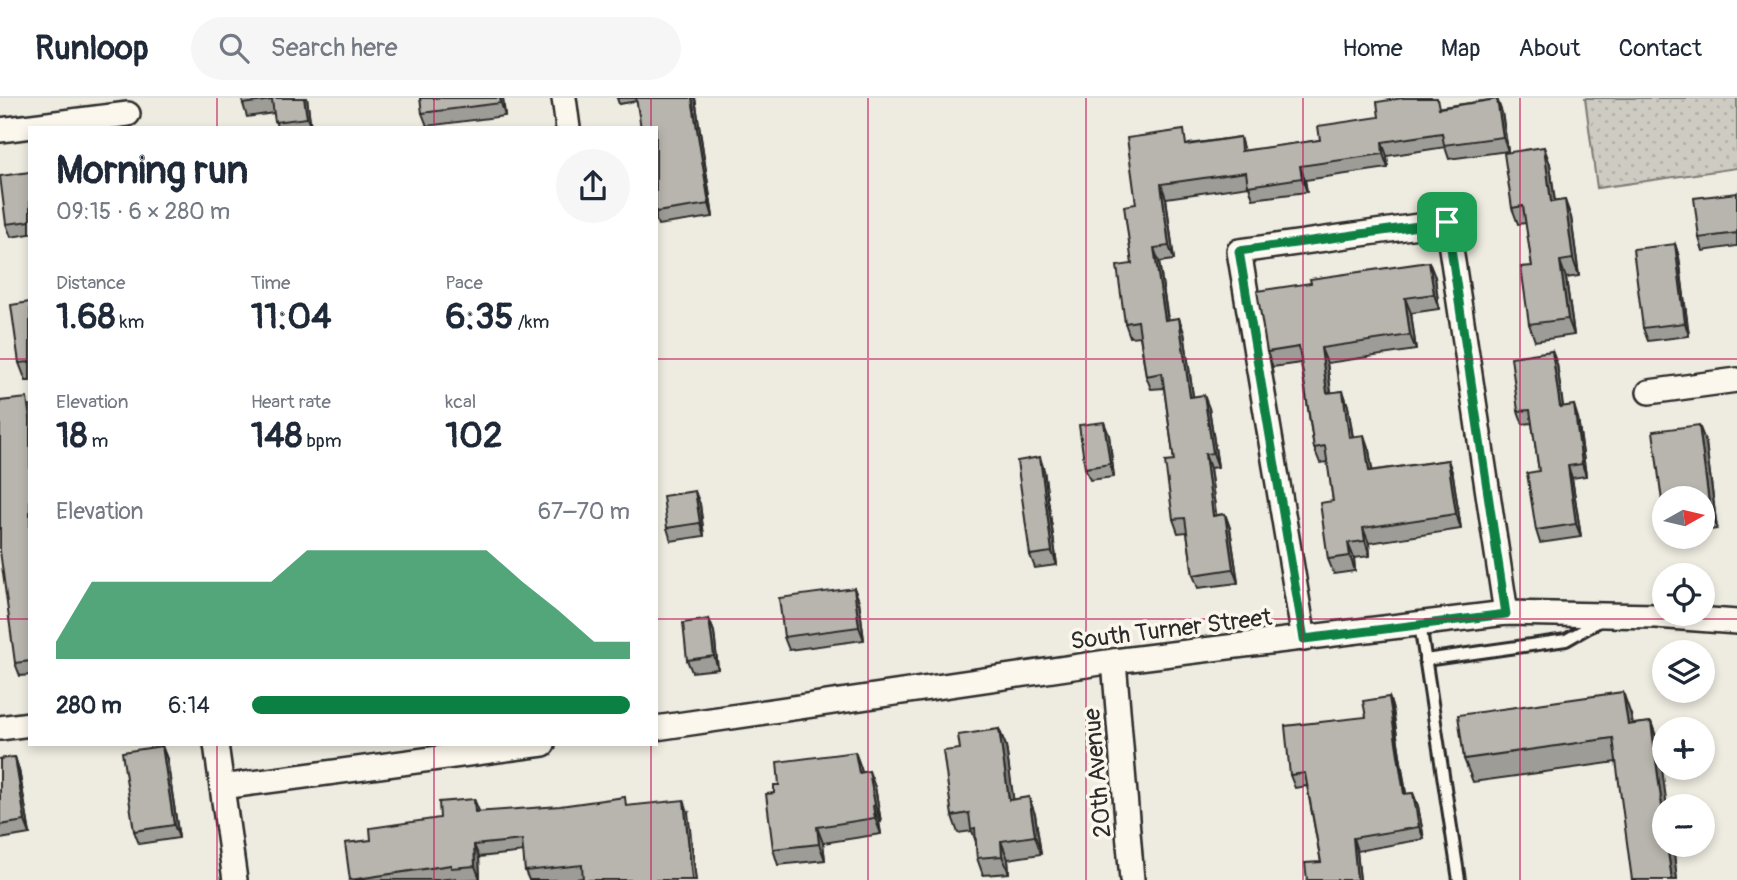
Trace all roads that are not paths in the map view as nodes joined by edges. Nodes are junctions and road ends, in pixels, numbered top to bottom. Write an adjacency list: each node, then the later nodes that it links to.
1 (564, 98): 5 (street)
2 (128, 113): 4 (street)
3 (28, 126): 6 (street)
4 (30, 126)
5 (568, 126)
6 (0, 130)
7 (1737, 380): 8 (street)
8 (1649, 391)
9 (1506, 614): 10 (street, South Turner Street); 12 (street, South Turner Street); 13 (street)
10 (1610, 615): 11 (street, South Turner Street); 14 (lane)
11 (1737, 622)
12 (1420, 624): 13 (street, South Turner Street); 14 (lane)
13 (1304, 639): 15 (street, South Turner Street)
14 (1425, 660): 24 (lane)
15 (1114, 661): 18 (street, South Turner Street); 23 (street, 20th Avenue)
16 (28, 724): 17 (street)
17 (0, 727)
18 (658, 728)
19 (216, 746): 21 (street)
20 (528, 746): 21 (street)
21 (222, 787): 22 (street)
22 (235, 880)
23 (1132, 880)
24 (1459, 880)

